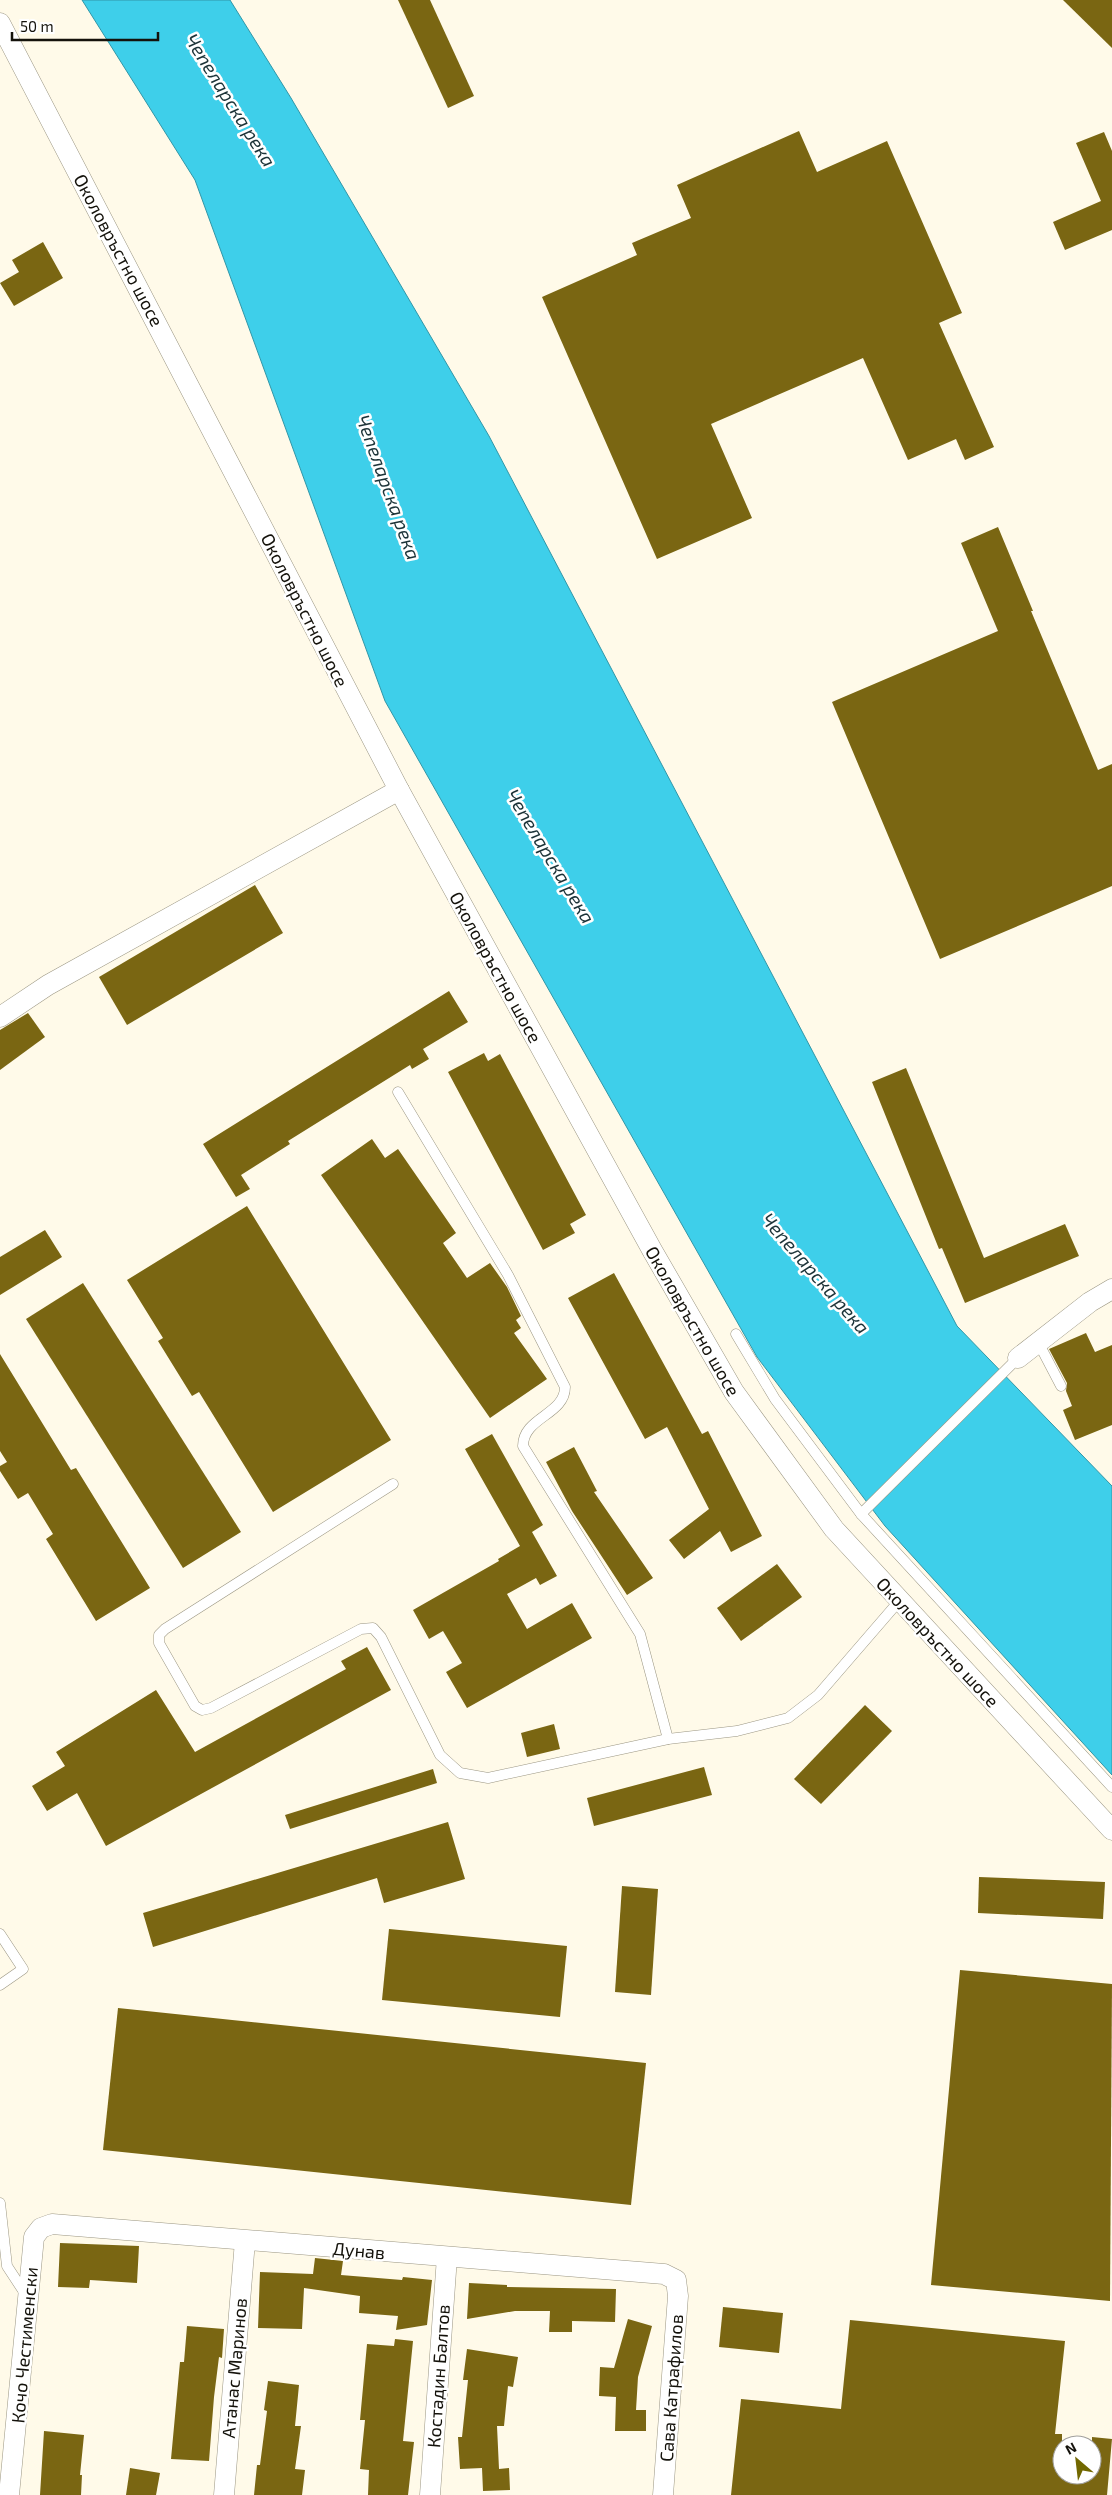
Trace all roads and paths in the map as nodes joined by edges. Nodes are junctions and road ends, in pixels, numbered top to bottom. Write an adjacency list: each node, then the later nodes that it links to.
1 (0, 24): 2 (street, Околовръстно шосе)
2 (398, 790): 3 (street); 12 (street, Околовръстно шосе)
3 (0, 1016)
4 (398, 1092): 13 (lane)
5 (1112, 1290): 7 (street)
6 (736, 1334): 11 (lane)
7 (1038, 1342): 8 (street); 9 (lane)
8 (1018, 1358): 11 (lane)
9 (1061, 1386)
10 (393, 1484): 13 (lane)
11 (861, 1514): 14 (lane)
12 (900, 1600): 13 (lane); 15 (street, Околовръстно шосе)
13 (668, 1739)
14 (1112, 1787)
15 (1112, 1830)
16 (0, 1934): 17 (lane)
17 (0, 1985)
18 (0, 2203): 23 (lane)
19 (40, 2228): 20 (street, Дунав); 23 (street, Кочо Честименски)
20 (245, 2241): 21 (street, Дунав); 25 (street, Атанас Маринов)
21 (447, 2257): 22 (street, Дунав); 26 (street, Костадин Балтов)
22 (676, 2280): 27 (street, Сава Катрафилов)
23 (29, 2299): 24 (street, Кочо Честименски)
24 (9, 2495)
25 (224, 2495)
26 (430, 2495)
27 (663, 2495)

